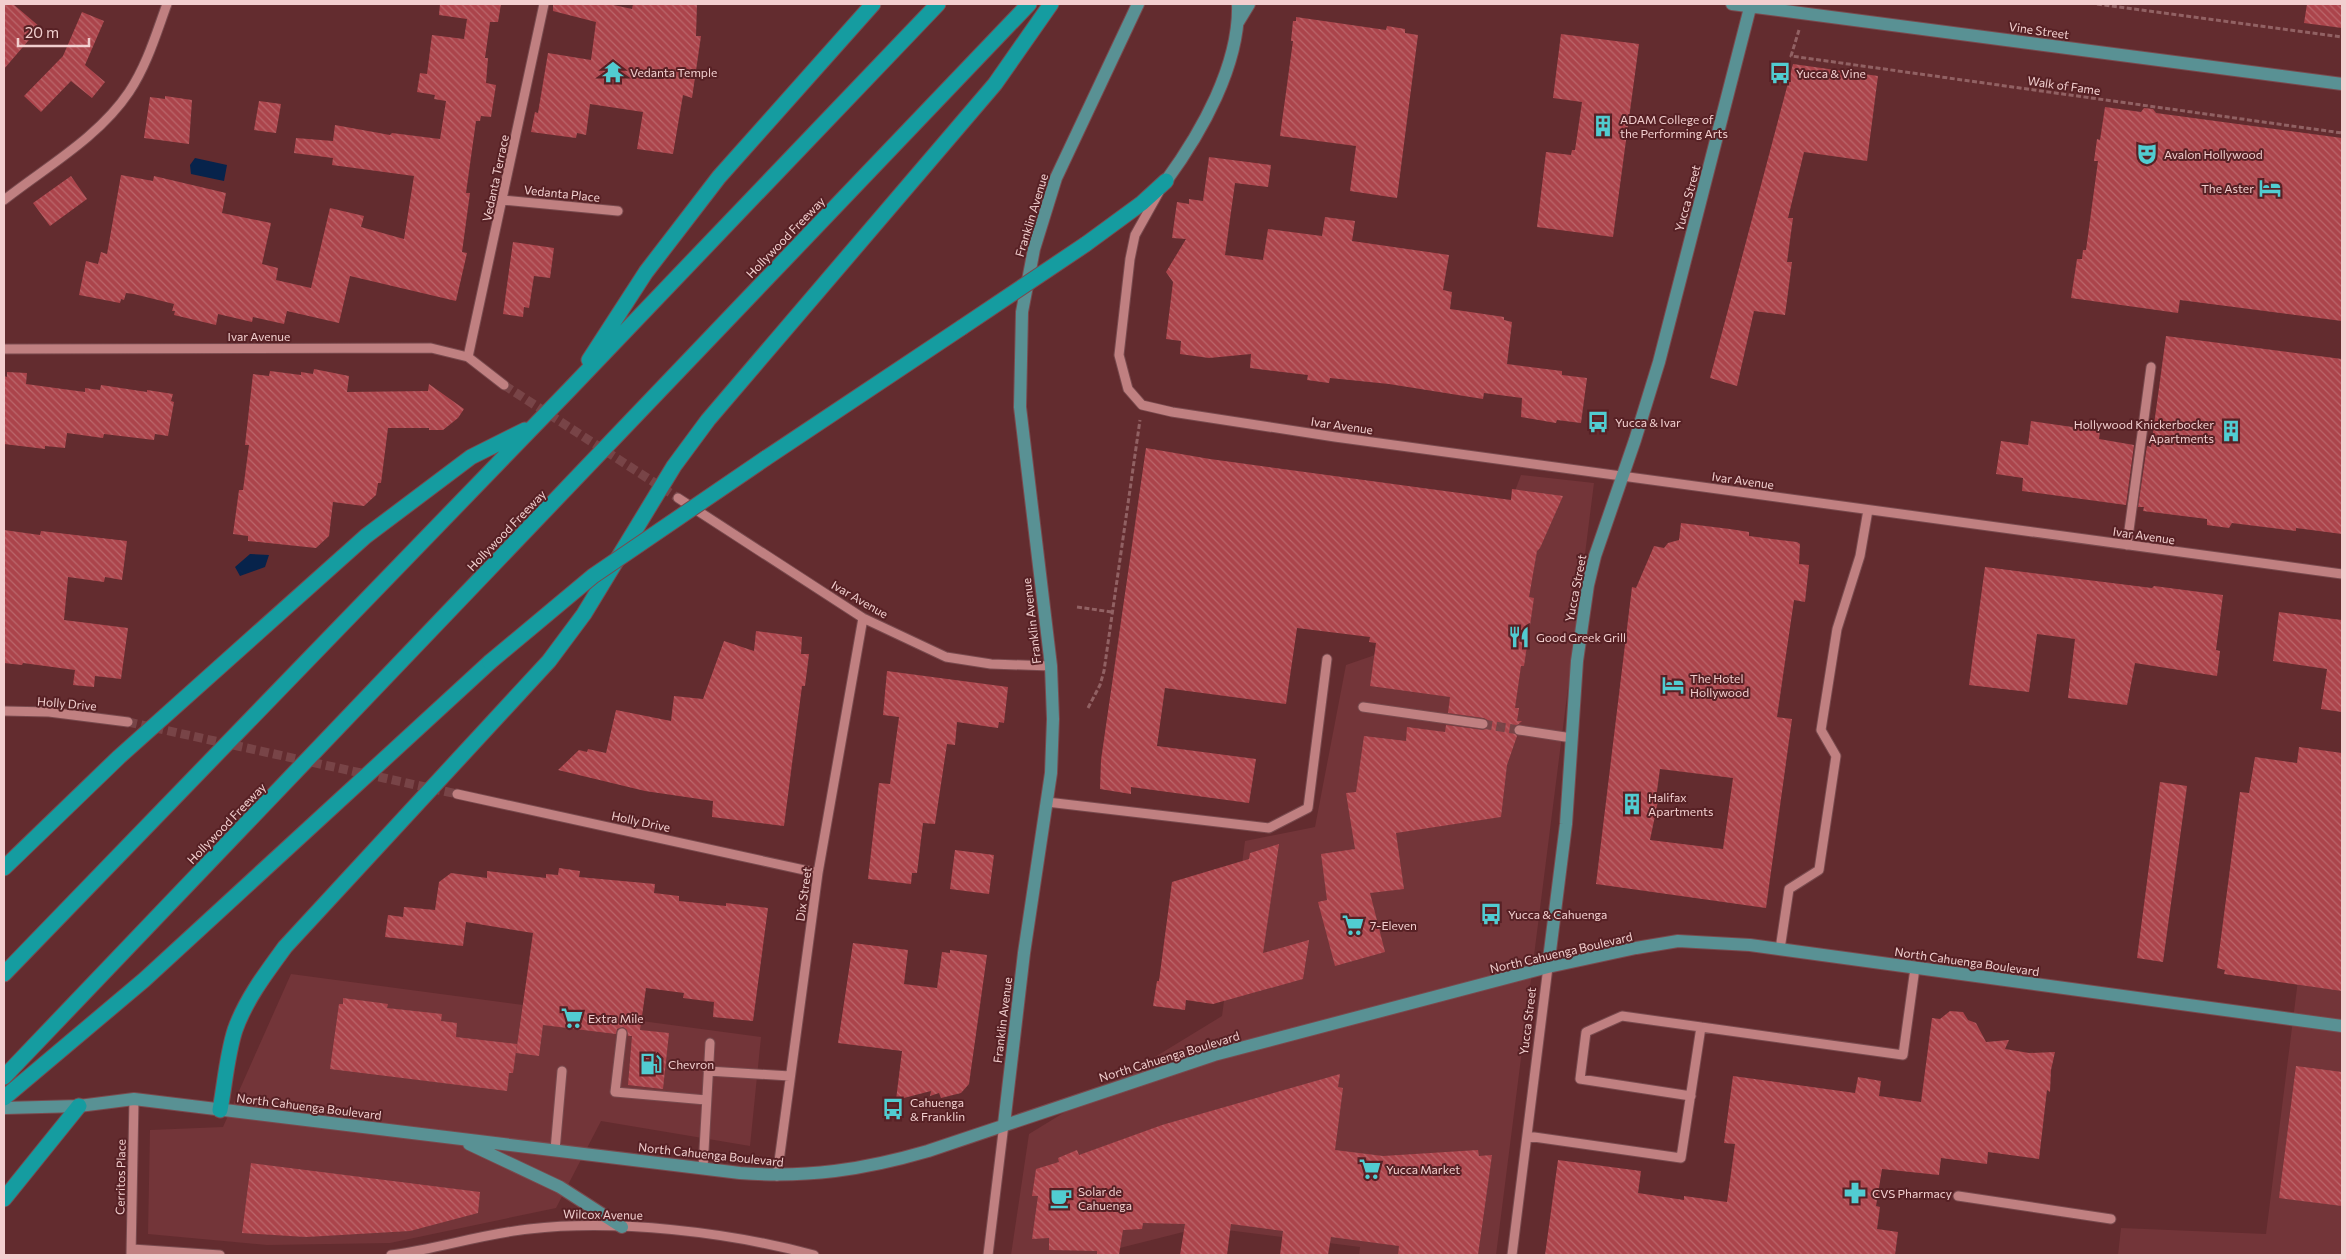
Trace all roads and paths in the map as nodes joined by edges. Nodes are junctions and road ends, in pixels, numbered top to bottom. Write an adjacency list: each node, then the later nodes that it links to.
1 (167, 4): 19 (street)
2 (544, 4): 20 (street, Vedanta Terrace)
3 (873, 4): 26 (highway)
4 (938, 4): 26 (highway)
5 (1029, 4): 61 (highway, Hollywood Freeway)
6 (1051, 4): 68 (highway)
7 (1138, 4): 38 (main road, Franklin Avenue)
8 (1238, 4): 13 (main road)
9 (1248, 4): 13 (main road)
10 (1732, 4): 12 (main road, Vine Street)
11 (2097, 4): 14 (path)
12 (1751, 5): 16 (main road, Vine Street); 29 (main road, Yucca Street)
13 (1238, 22): 18 (main road)
14 (2342, 37)
15 (1792, 49): 17 (path, Walk of Fame)
16 (2342, 84)
17 (2342, 132)
18 (1166, 181): 27 (street); 63 (highway, bridge)
19 (4, 200)
20 (503, 200): 21 (street, Vedanta Place); 23 (street, Vedanta Terrace)
21 (618, 211)
22 (4, 349): 23 (street, Ivar Avenue)
23 (468, 357): 25 (street, Ivar Avenue)
24 (2151, 366): 32 (street)
25 (504, 385)
26 (569, 390): 28 (highway)
27 (1142, 405): 29 (street, Ivar Avenue); 35 (path)
28 (535, 425): 48 (highway); 53 (highway)
29 (1623, 475): 31 (street, Ivar Avenue); 45 (main road, Yucca Street)
30 (678, 498): 36 (street, Ivar Avenue)
31 (1868, 510): 32 (street, Ivar Avenue); 50 (street)
32 (2127, 545): 33 (street, Ivar Avenue)
33 (2342, 574)
34 (1077, 607): 35 (path)
35 (1112, 612): 40 (path)
36 (863, 618): 38 (street, Ivar Avenue); 49 (street, Dix Street)
37 (1327, 658): 47 (street)
38 (1051, 666): 47 (main road, Franklin Avenue)
39 (1363, 707): 43 (street)
40 (1088, 708)
41 (4, 712): 42 (street, Holly Drive)
42 (128, 722)
43 (1483, 724)
44 (1519, 730): 45 (street)
45 (1572, 738): 51 (main road, Yucca Street)
46 (457, 794): 49 (street, Holly Drive)
47 (1046, 802): 69 (main road, Franklin Avenue)
48 (4, 868)
49 (818, 873): 60 (street, Dix Street)
50 (1780, 949): 51 (main road, North Cahuenga Boulevard); 52 (main road, North Cahuenga Boulevard)
51 (1548, 967): 69 (main road, North Cahuenga Boulevard); 70 (street, Yucca Street)
52 (1915, 968): 54 (main road, North Cahuenga Boulevard); 55 (street)
53 (4, 974)
54 (2342, 1026)
55 (1701, 1028): 62 (street); 62 (street)
56 (622, 1034): 65 (street)
57 (710, 1043): 59 (street)
58 (562, 1071): 72 (street)
59 (708, 1071): 60 (street); 65 (street)
60 (790, 1076): 74 (street, Dix Street)
61 (4, 1077)
62 (1690, 1096): 70 (street)
63 (4, 1098)
64 (134, 1099): 66 (main road, North Cahuenga Boulevard); 68 (main road, North Cahuenga Boulevard); 79 (street, Cerritos Place)
65 (706, 1100): 73 (street)
66 (79, 1106): 67 (main road, North Cahuenga Boulevard); 76 (highway)
67 (4, 1108)
68 (220, 1110): 71 (main road, North Cahuenga Boulevard)
69 (1004, 1124): 74 (main road, North Cahuenga Boulevard); 83 (street, Franklin Avenue)
70 (1527, 1136): 84 (street, Yucca Street)
71 (455, 1138): 72 (main road, North Cahuenga Boulevard); 78 (main road)
72 (555, 1150): 73 (main road, North Cahuenga Boulevard)
73 (703, 1168): 74 (main road, North Cahuenga Boulevard)
74 (777, 1176)
75 (1958, 1196): 77 (street)
76 (4, 1199)
77 (2111, 1219)
78 (622, 1226): 81 (street, Wilcox Avenue); 82 (street, Wilcox Avenue)
79 (132, 1252): 80 (street)
80 (220, 1255)
81 (391, 1255)
82 (814, 1255)
83 (988, 1255)
84 (1512, 1255)

